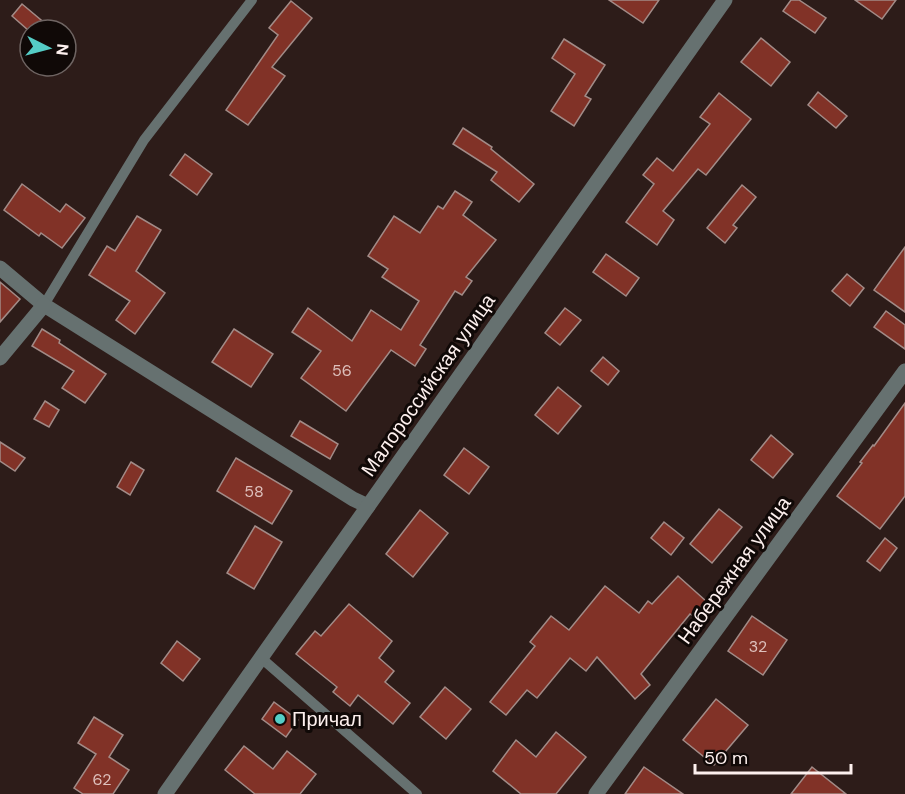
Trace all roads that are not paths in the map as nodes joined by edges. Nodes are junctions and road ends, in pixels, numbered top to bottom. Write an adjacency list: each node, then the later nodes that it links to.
1 (252, 0): 4 (lane)
2 (725, 0): 7 (street, Малороссийская улица)
3 (0, 268): 4 (street)
4 (44, 305): 5 (street); 7 (street)
5 (0, 357)
6 (905, 370): 11 (street, Набережная улица)
7 (368, 506): 8 (street, Малороссийская улица)
8 (260, 657): 9 (street, Малороссийская улица); 10 (lane)
9 (165, 794)
10 (417, 794)
11 (596, 794)

